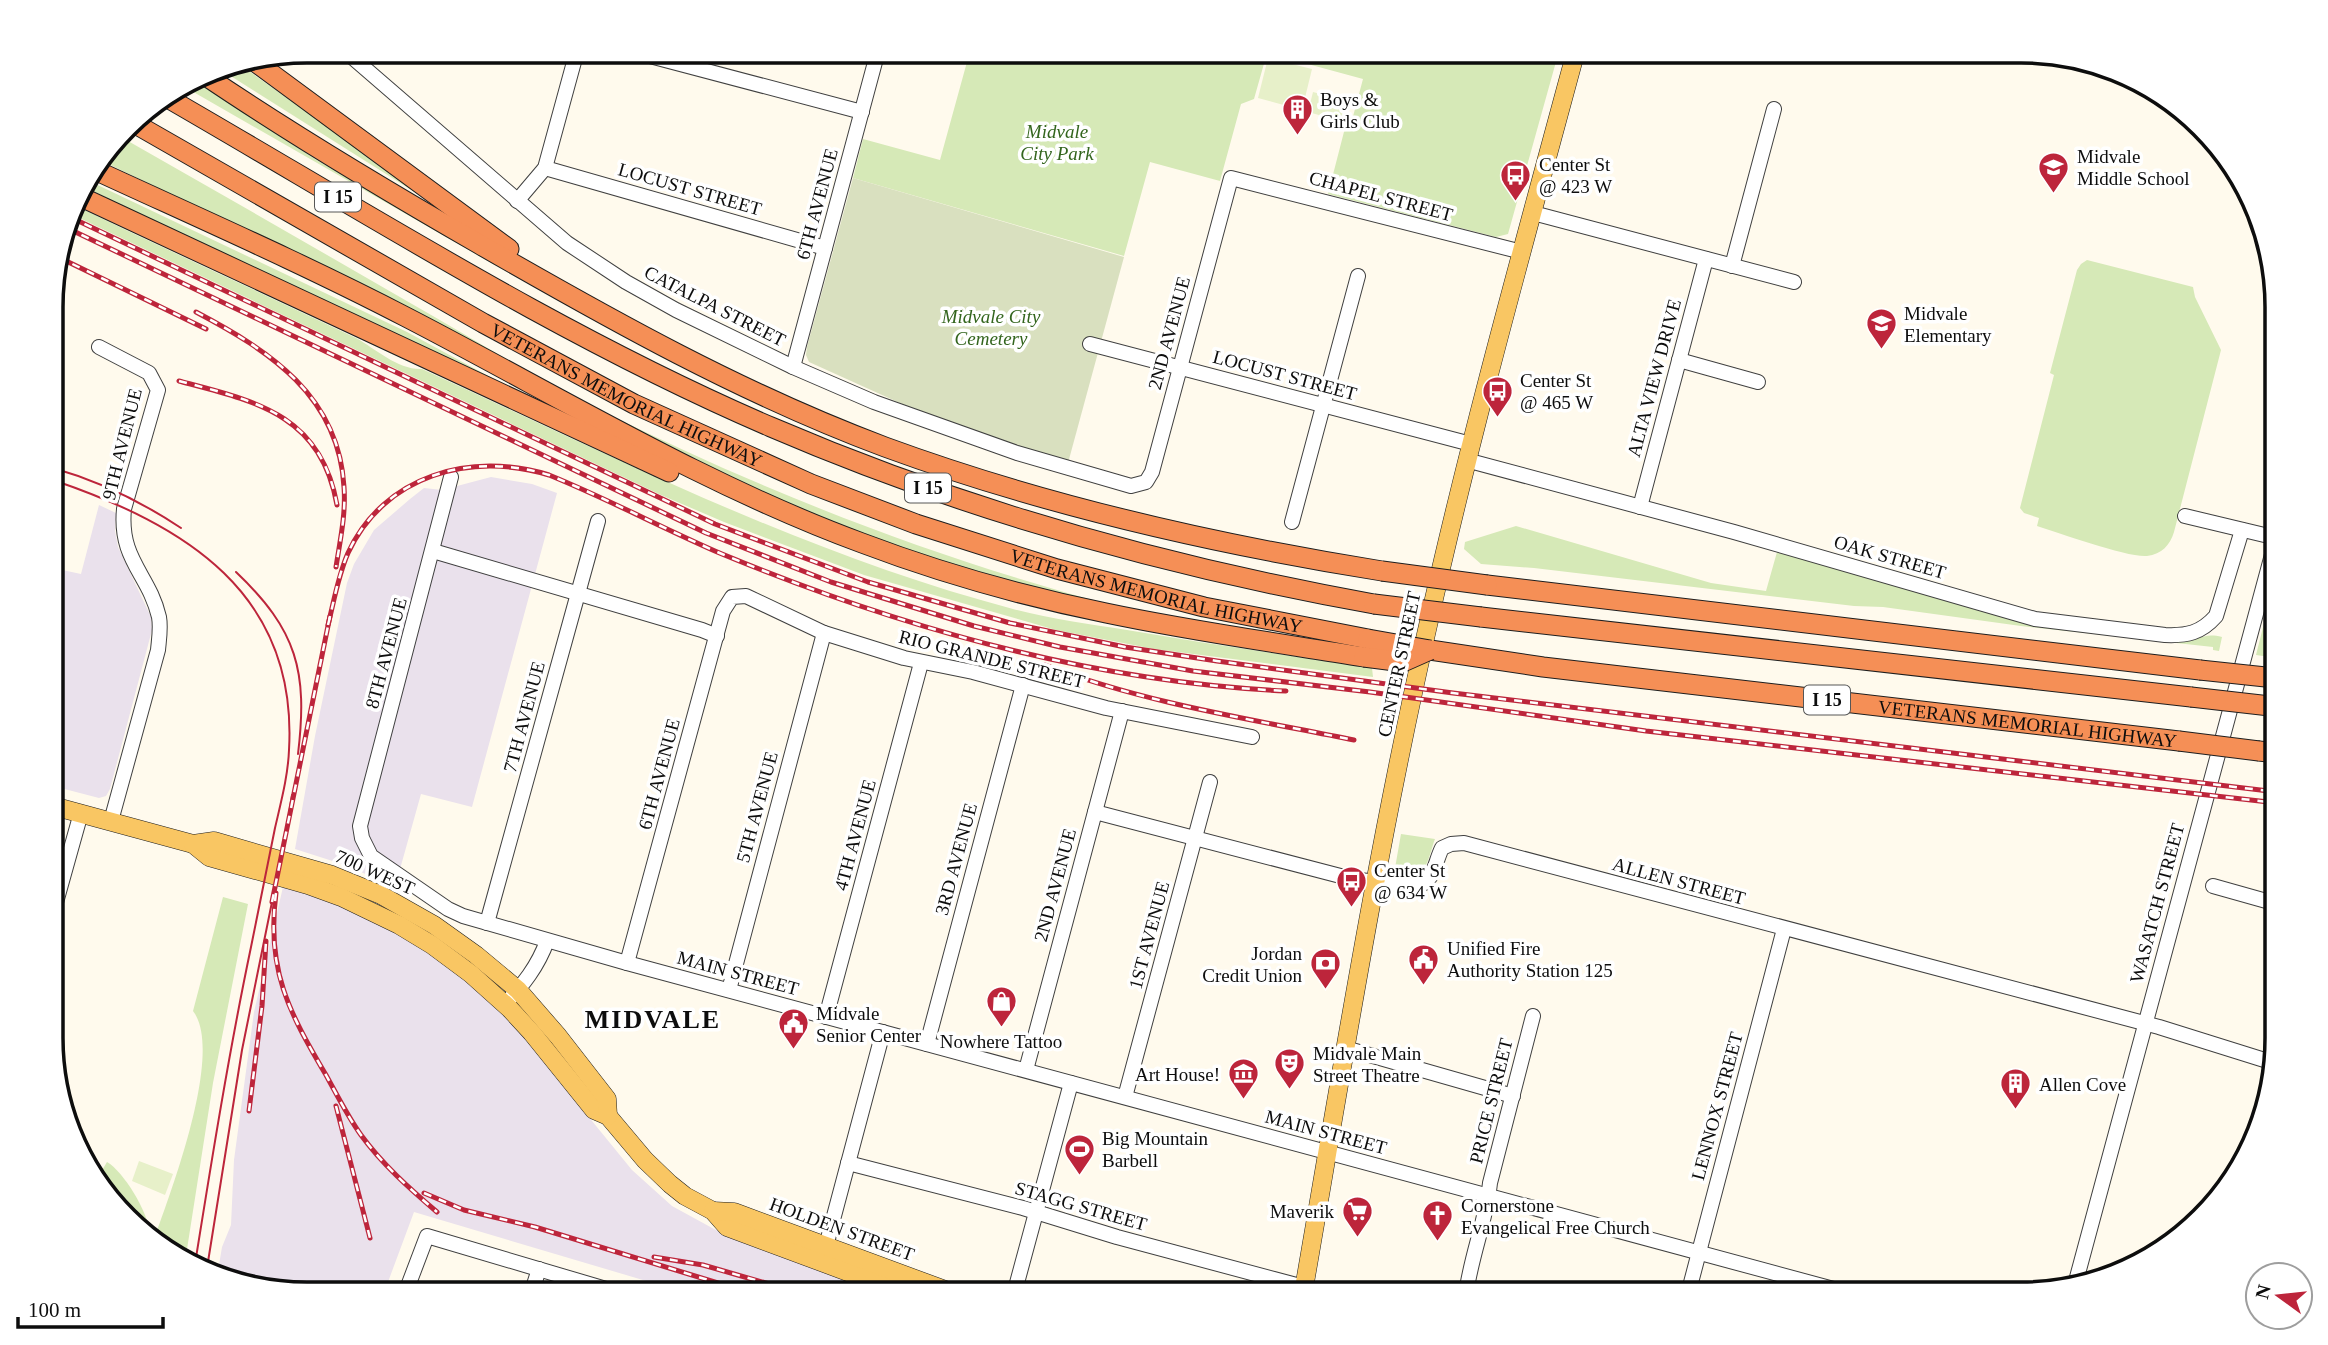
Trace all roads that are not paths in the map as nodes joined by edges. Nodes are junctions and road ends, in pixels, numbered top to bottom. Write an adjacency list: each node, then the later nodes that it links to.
1 (359, 63): 16 (street, CATALPA STREET)
2 (574, 63): 12 (street)
3 (676, 63): 10 (street)
4 (875, 63): 10 (street, 6TH AVENUE)
5 (1573, 63): 17 (main road, CENTER STREET)
6 (263, 67): 24 (highway)
7 (215, 81): 24 (highway)
8 (175, 102): 52 (highway, VETERANS MEMORIAL HIGHWAY / I 15, bridge)
9 (1774, 109): 21 (street)
10 (862, 112): 18 (street, 6TH AVENUE)
11 (142, 128): 48 (highway, VETERANS MEMORIAL HIGHWAY / I 15)
12 (545, 168): 16 (street); 18 (street, LOCUST STREET)
13 (103, 174): 42 (highway)
14 (1231, 178): 19 (street, CHAPEL STREET); 29 (street, 2ND AVENUE)
15 (89, 200): 42 (highway)
16 (517, 201): 28 (street, CATALPA STREET)
17 (1533, 213): 19 (main road, CENTER STREET); 20 (street)
18 (825, 248): 28 (street, 6TH AVENUE)
19 (1522, 252): 32 (main road, CENTER STREET)
20 (1706, 259): 21 (street); 27 (street, ALTA VIEW DRIVE)
21 (1732, 265): 23 (street)
22 (1358, 276): 31 (street)
23 (1794, 282)
24 (635, 332): 50 (highway, bridge)
25 (1090, 344): 29 (street, LOCUST STREET)
26 (99, 346): 60 (street, 9TH AVENUE)
27 (1679, 359): 30 (street); 35 (street, ALTA VIEW DRIVE)
28 (793, 367): 34 (street, CATALPA STREET)
29 (1180, 368): 31 (street, LOCUST STREET); 34 (street, 2ND AVENUE)
30 (1758, 382)
31 (1323, 405): 32 (street, LOCUST STREET); 38 (street)
32 (1468, 452): 35 (street, OAK STREET); 65 (main road, CENTER STREET)
33 (451, 477): 41 (street, 8TH AVENUE)
34 (1131, 486)
35 (1640, 507): 39 (street, OAK STREET)
36 (2185, 516): 39 (street)
37 (598, 521): 44 (street, 7TH AVENUE)
38 (1292, 522)
39 (2242, 530): 40 (street)
40 (2264, 534)
41 (433, 551): 44 (street); 61 (street, 8TH AVENUE)
42 (897, 556): 48 (highway)
43 (2264, 585): 77 (street, WASATCH STREET)
44 (579, 594): 47 (street); 68 (street, 7TH AVENUE)
45 (732, 597): 46 (street, RIO GRANDE STREET); 47 (street, 6TH AVENUE)
46 (824, 633): 49 (street, RIO GRANDE STREET); 73 (street, 5TH AVENUE)
47 (716, 636): 71 (street, 6TH AVENUE)
48 (1366, 648): 55 (highway, VETERANS MEMORIAL HIGHWAY / I 15, bridge)
49 (920, 663): 51 (street, RIO GRANDE STREET); 76 (street, 4TH AVENUE)
50 (2264, 678)
51 (1023, 685): 53 (street, RIO GRANDE STREET); 79 (street, 3RD AVENUE)
52 (2264, 706)
53 (1122, 711): 54 (street, RIO GRANDE STREET); 58 (street, 2ND AVENUE)
54 (1252, 737)
55 (2264, 752)
56 (1210, 782): 62 (street, 1ST AVENUE)
57 (63, 808): 59 (main road, 700 WEST)
58 (1095, 812): 62 (street, ALLEN STREET); 82 (street, 2ND AVENUE)
59 (81, 813): 60 (main road, 700 WEST); 64 (street)
60 (111, 821): 63 (main road, 700 WEST)
61 (362, 838): 68 (street, MAIN STREET)
62 (1195, 838): 65 (street, ALLEN STREET); 85 (street, 1ST AVENUE)
63 (193, 844): 72 (main road, 700 WEST); 74 (main road, 700 WEST)
64 (63, 877)
65 (1374, 883): 69 (street, ALLEN STREET); 80 (main road, CENTER STREET)
66 (2213, 886): 67 (street)
67 (2264, 900)
68 (487, 923): 70 (street, MAIN STREET)
69 (1784, 929): 77 (street, ALLEN STREET); 93 (street, LENNOX STREET)
70 (547, 941): 71 (street, MAIN STREET); 72 (street)
71 (626, 963): 73 (street, MAIN STREET)
72 (518, 990): 74 (street); 86 (main road, HOLDEN STREET)
73 (729, 990): 76 (street, MAIN STREET)
74 (505, 1004): 86 (main road, HOLDEN STREET)
75 (1533, 1016): 84 (street, PRICE STREET)
76 (826, 1017): 78 (street, MAIN STREET)
77 (2145, 1023): 81 (street, ALLEN STREET); 95 (street, WASATCH STREET)
78 (883, 1032): 79 (street, MAIN STREET); 88 (street)
79 (927, 1044): 82 (street, MAIN STREET)
80 (1345, 1048): 84 (street); 87 (main road, CENTER STREET)
81 (2263, 1060)
82 (1026, 1070): 83 (street, MAIN STREET)
83 (1071, 1083): 85 (street, MAIN STREET); 91 (street)
84 (1513, 1096): 89 (street, PRICE STREET)
85 (1125, 1097): 87 (street, MAIN STREET)
86 (608, 1116): 90 (main road, HOLDEN STREET)
87 (1328, 1152): 89 (street, MAIN STREET); 97 (main road, CENTER STREET)
88 (848, 1163): 91 (street, STAGG STREET); 92 (street)
89 (1488, 1196): 93 (street, MAIN STREET); 98 (street, PRICE STREET)
90 (713, 1211): 92 (main road, HOLDEN STREET); 104 (main road, HOLDEN STREET)
91 (1036, 1213): 96 (street, STAGG STREET); 106 (street)
92 (826, 1246): 105 (main road, HOLDEN STREET)
93 (1699, 1252): 99 (street, LENNOX STREET); 100 (street, MAIN STREET)
94 (539, 1269): 101 (street); 102 (street); 103 (street)
95 (2078, 1275)
96 (1273, 1281)
97 (1305, 1281)
98 (1468, 1281)
99 (1691, 1281)
100 (1805, 1281)
101 (410, 1282)
102 (535, 1282)
103 (580, 1282)
104 (874, 1282)
105 (923, 1282)
106 (1017, 1282)

